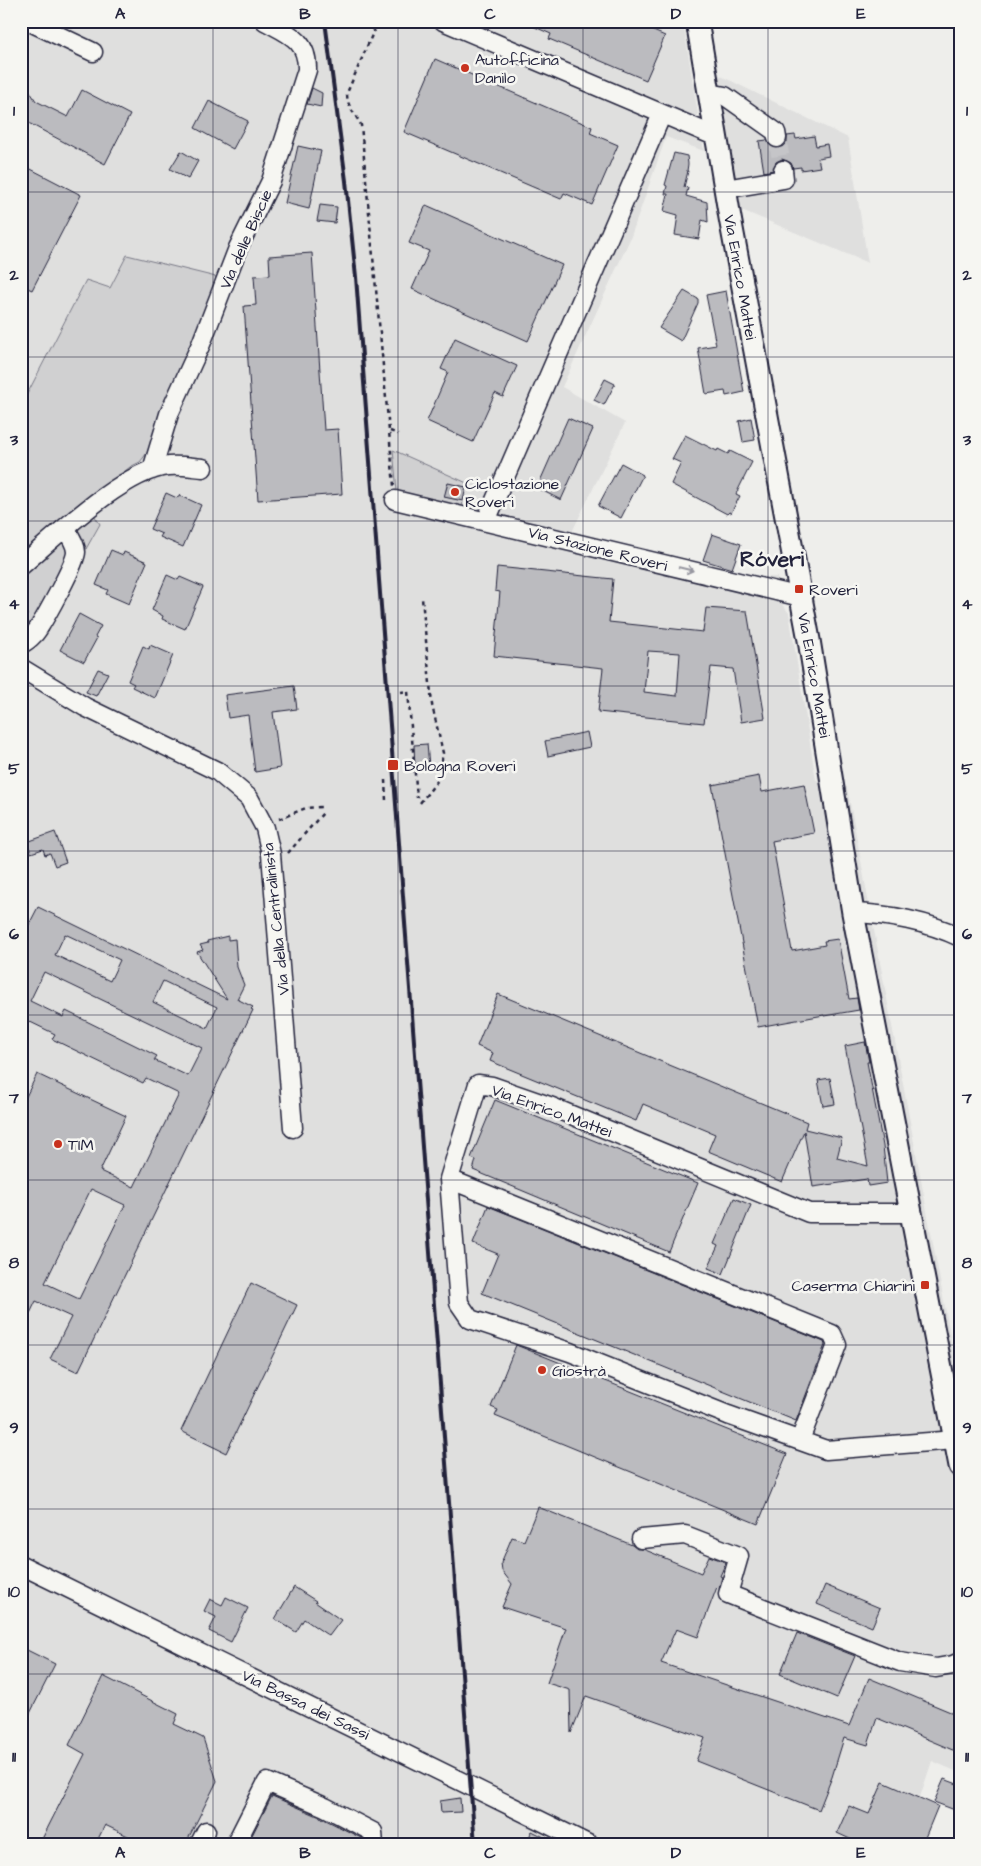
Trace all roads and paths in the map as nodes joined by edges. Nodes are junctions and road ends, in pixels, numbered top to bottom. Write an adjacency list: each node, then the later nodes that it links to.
1 (28, 21): 6 (street)
2 (266, 21): 16 (street, Via delle Biscie)
3 (378, 21): 13 (path)
4 (443, 21): 8 (street)
5 (697, 21): 7 (main road, Via Enrico Mattei)
6 (93, 52)
7 (709, 93): 9 (main road, Via Enrico Mattei); 10 (street)
8 (662, 114): 9 (street); 18 (street)
9 (716, 137): 12 (main road, Via Enrico Mattei)
10 (777, 138)
11 (783, 170): 12 (street)
12 (725, 189): 21 (main road, Via Enrico Mattei)
13 (389, 430): 14 (path); 17 (path)
14 (398, 434)
15 (203, 468): 16 (street)
16 (152, 470): 19 (street)
17 (395, 500): 18 (street, Via Stazione Roveri)
18 (486, 521): 21 (street, Via Stazione Roveri, one-way to 21)
19 (65, 528): 20 (street); 25 (street)
20 (21, 566)
21 (801, 597): 36 (main road, Via Enrico Mattei)
22 (422, 598): 31 (path)
23 (21, 605): 24 (path)
24 (27, 618)
25 (21, 644)
26 (21, 668): 34 (street, Via della Centralinista)
27 (401, 692): 29 (path)
28 (385, 780): 30 (path)
29 (417, 798)
30 (386, 801)
31 (420, 803)
32 (322, 807): 34 (path)
33 (323, 812): 35 (path)
34 (264, 826): 38 (street, Via della Centralinista)
35 (288, 861)
36 (853, 913): 37 (street); 40 (main road, Via Enrico Mattei)
37 (960, 937)
38 (293, 1128)
39 (449, 1179): 40 (street, Via Enrico Mattei); 41 (street, Via Enrico Mattei); 41 (street)
40 (911, 1213): 42 (main road, Via Enrico Mattei)
41 (800, 1440): 42 (street, Via Enrico Mattei)
42 (955, 1440): 43 (main road, Via Enrico Mattei)
43 (960, 1466)
44 (641, 1539): 46 (street)
45 (21, 1565): 49 (street, Via Bassa dei Sassi)
46 (960, 1662)
47 (235, 1845): 48 (street)
48 (374, 1845)
49 (590, 1845)

